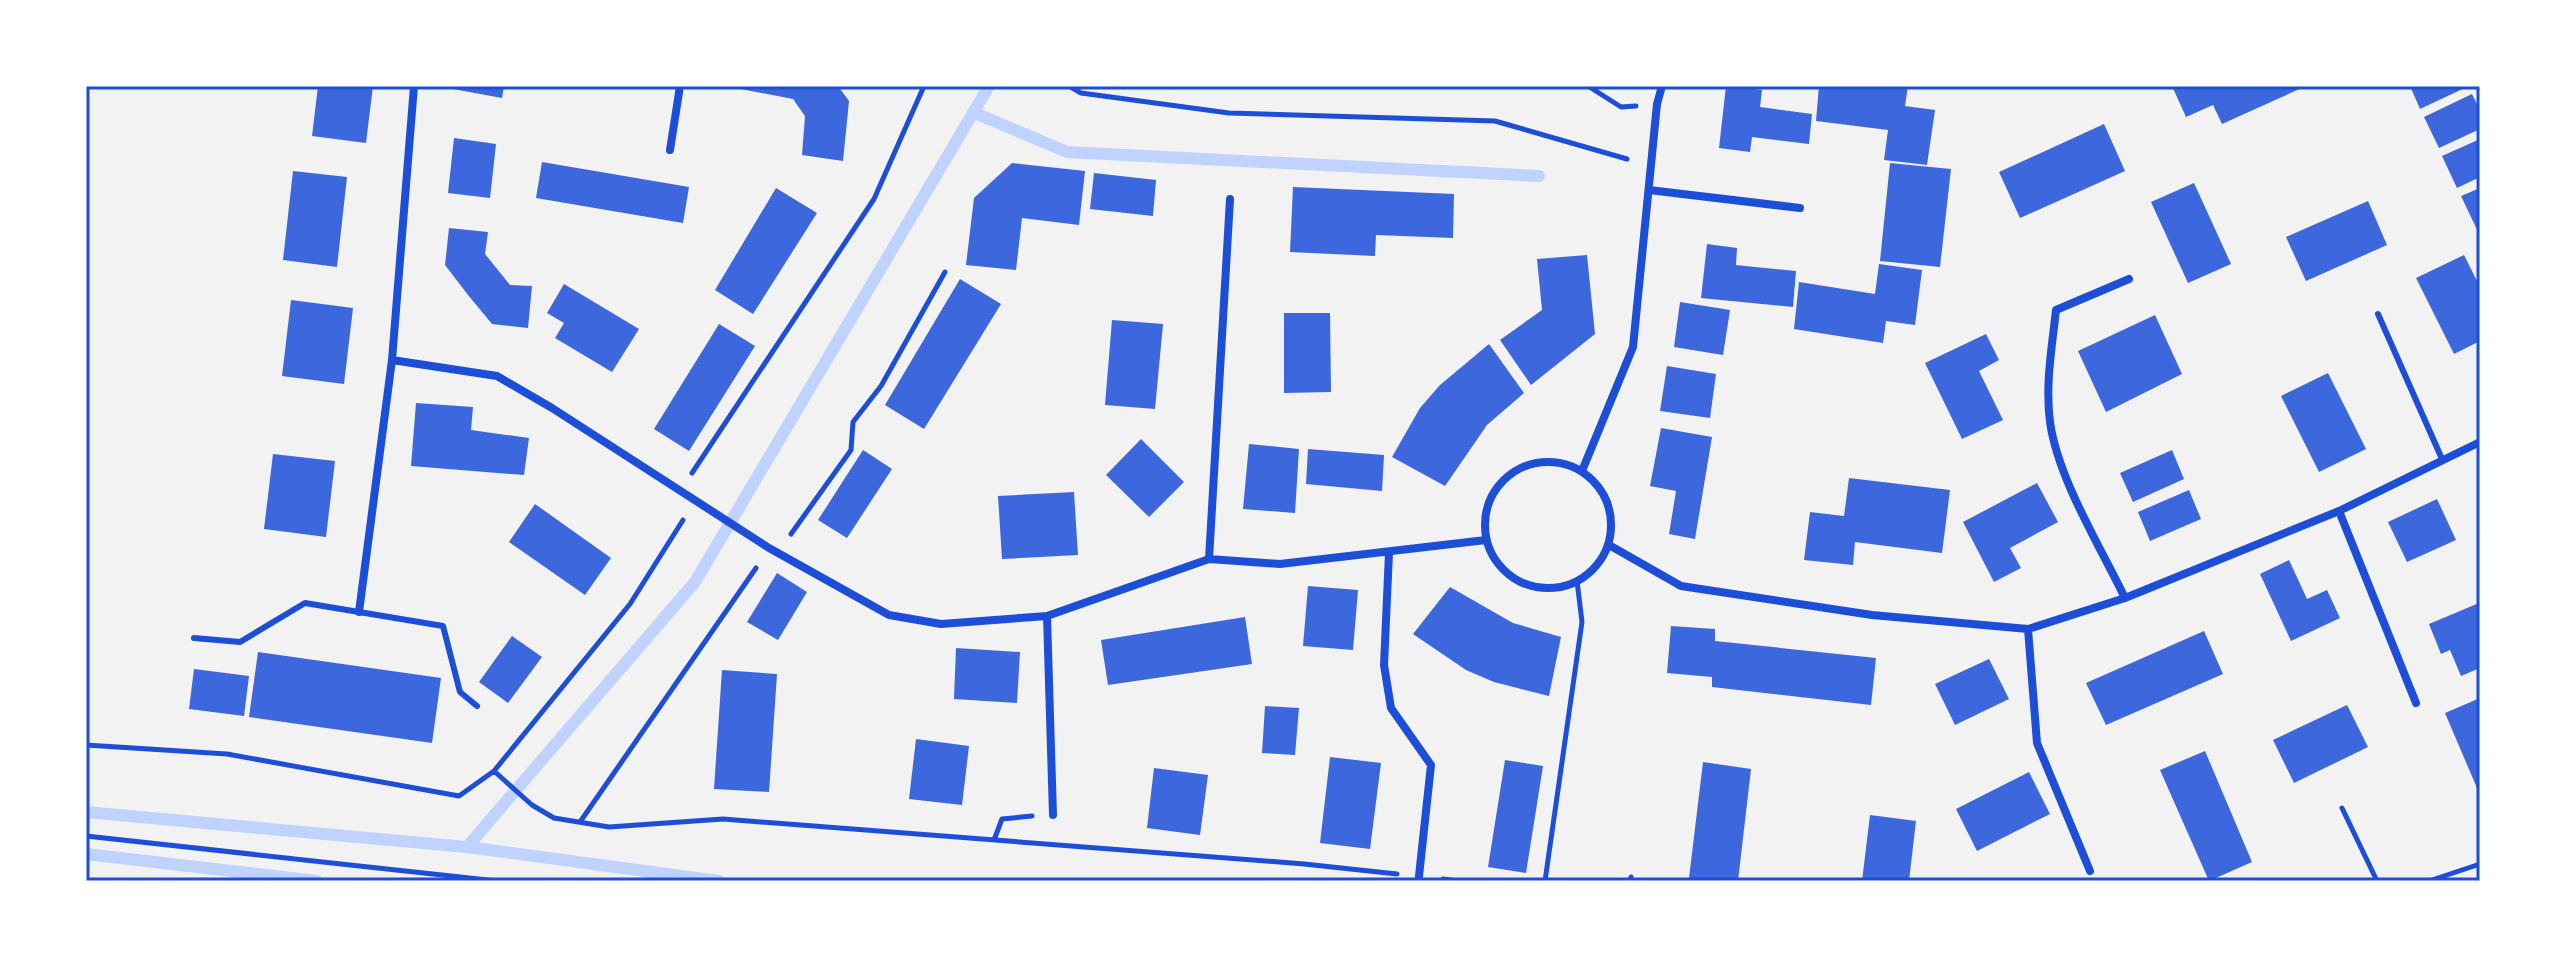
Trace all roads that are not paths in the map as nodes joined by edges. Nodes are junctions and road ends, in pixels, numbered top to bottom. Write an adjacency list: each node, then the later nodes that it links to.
1 (414, 86): 10 (street)
2 (680, 86): 4 (street)
3 (1662, 86): 5 (street)
4 (670, 150)
5 (1649, 190): 7 (street); 13 (street)
6 (1230, 199): 18 (street)
7 (1800, 208)
8 (2129, 279): 19 (street)
9 (2378, 314): 12 (lane)
10 (392, 360): 20 (street); 21 (street)
11 (2480, 442): 12 (street)
12 (2442, 459): 14 (street)
13 (1582, 471): 15 (street); 16 (street)
14 (2339, 511): 19 (street); 24 (street)
15 (1486, 540): 16 (street); 17 (street)
16 (1609, 545): 22 (street)
17 (1389, 553): 18 (street); 28 (street)
18 (1209, 559): 21 (street)
19 (2125, 598): 22 (street)
20 (359, 612): 23 (lane); 25 (lane)
21 (1047, 616): 26 (street)
22 (2028, 629): 27 (street)
23 (194, 638)
24 (2416, 703)
25 (477, 706)
26 (1053, 815)
27 (2090, 871)
28 (1419, 876)

